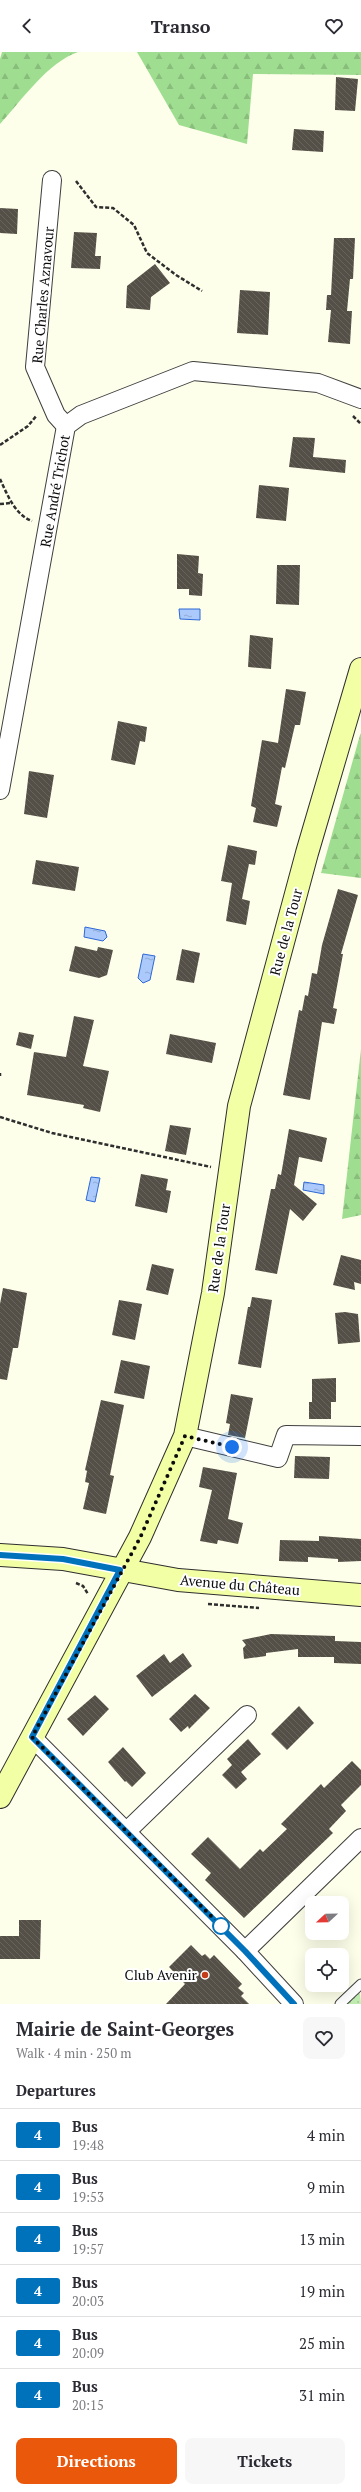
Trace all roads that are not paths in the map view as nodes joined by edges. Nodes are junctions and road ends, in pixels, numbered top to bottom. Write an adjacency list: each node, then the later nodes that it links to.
1 (52, 180): 3 (street, Rue Charles Aznavour)
2 (361, 399): 3 (street, Rue André Trichot)
3 (66, 426): 5 (street, Rue André Trichot)
4 (361, 669): 6 (street, Rue de la Tour)
5 (0, 790)
6 (185, 1436): 7 (street); 9 (street, Rue de la Tour)
7 (361, 1436)
8 (0, 1555): 9 (street, Avenue du Château)
9 (120, 1570): 10 (street, Avenue du Château); 12 (street, Rue de la Tour)
10 (361, 1595)
11 (248, 1715): 14 (street)
12 (32, 1737): 13 (street, Rue de la Tour); 14 (street)
13 (0, 1797)
14 (127, 1832): 16 (street)
15 (361, 1838): 16 (street)
16 (245, 1951): 18 (street)
17 (361, 1984): 19 (lane)
18 (294, 2004)
19 (340, 2004)

